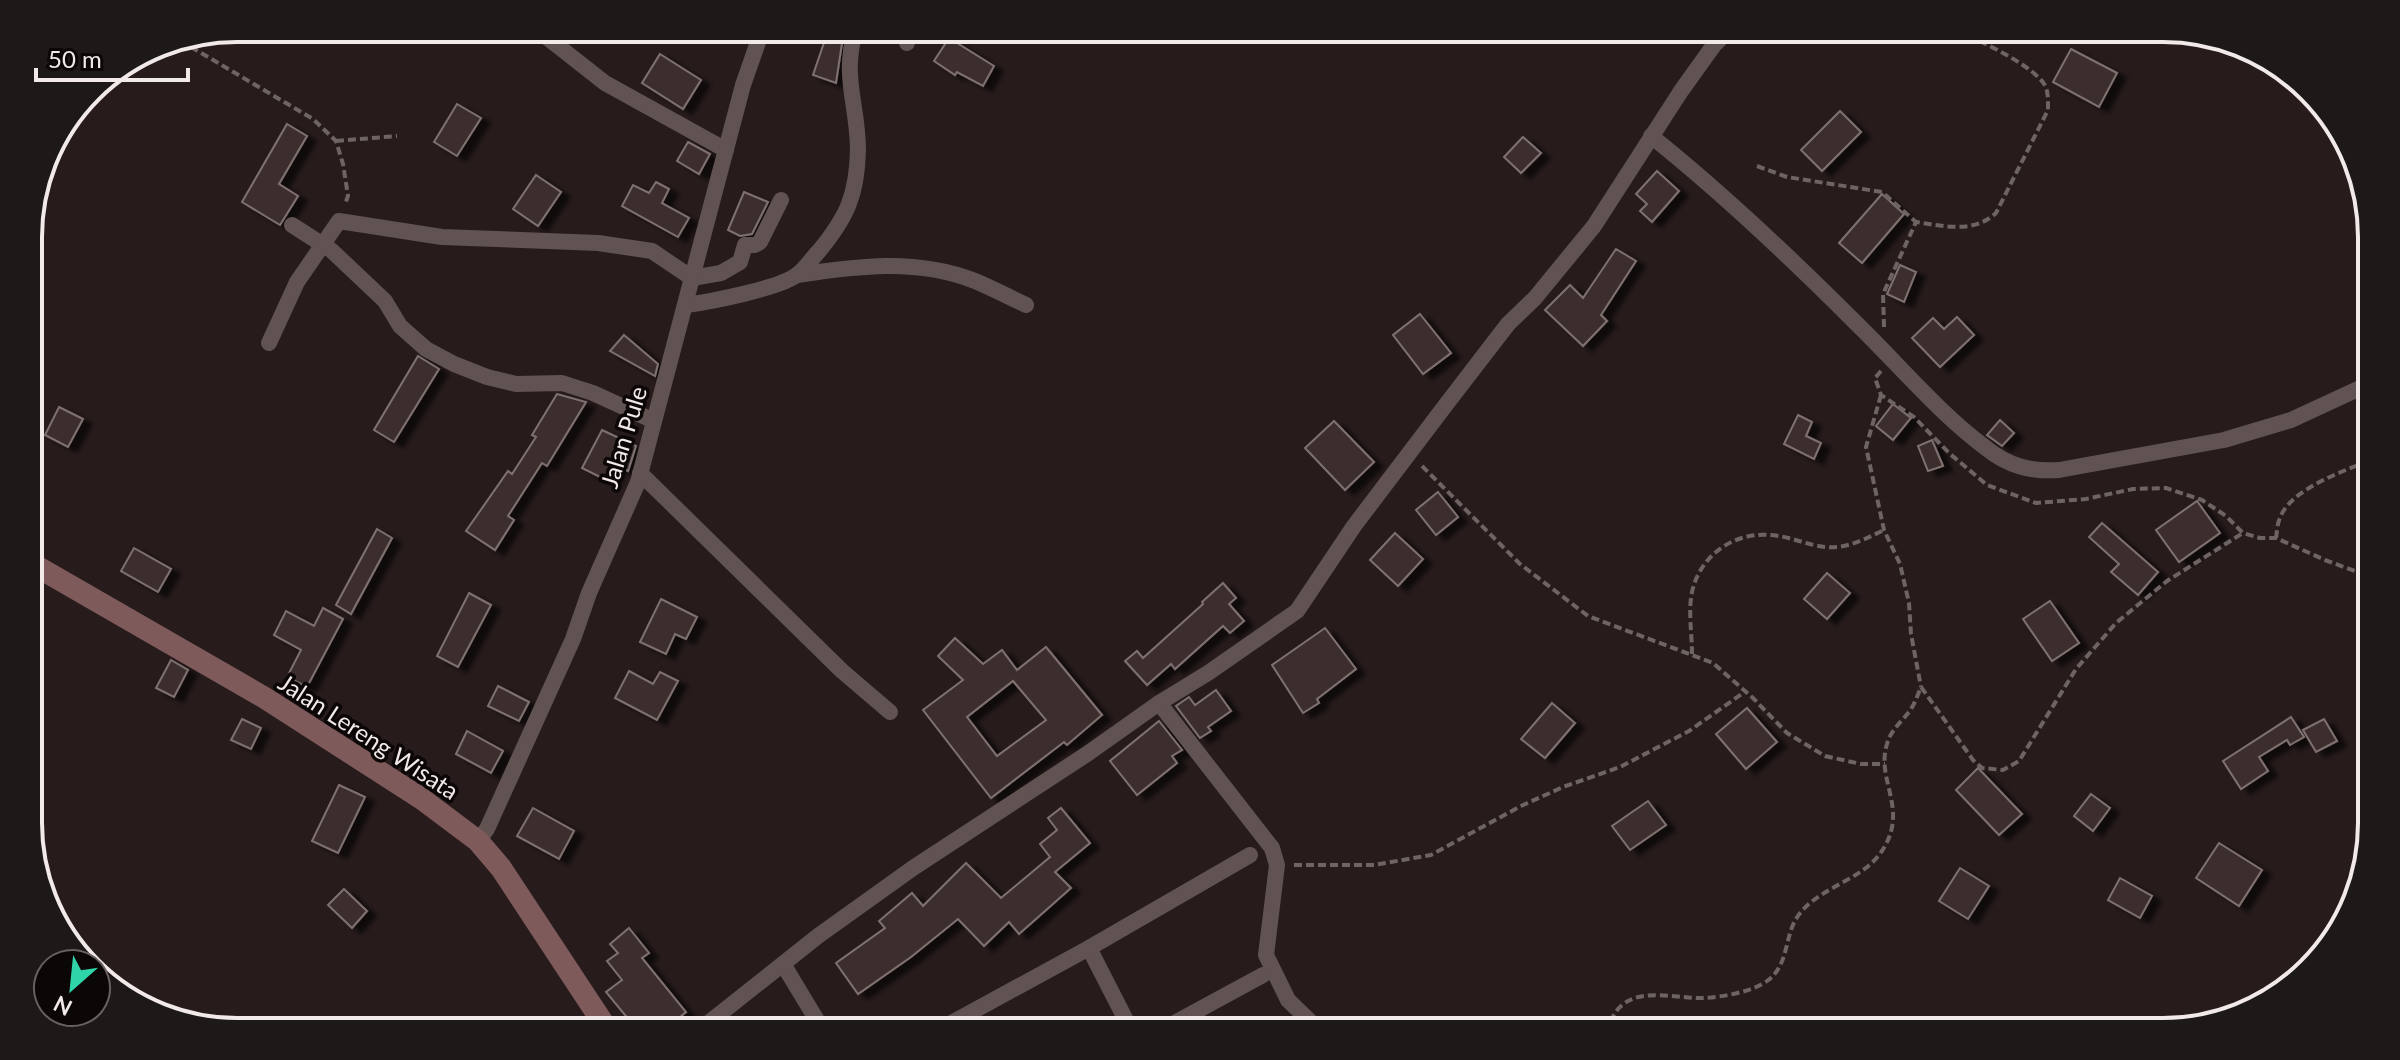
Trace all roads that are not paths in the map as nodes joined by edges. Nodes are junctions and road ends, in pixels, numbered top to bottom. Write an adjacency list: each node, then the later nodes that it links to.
1 (553, 42): 6 (street)
2 (758, 42): 6 (street, Jalan Pule)
3 (851, 42): 10 (street)
4 (1717, 42): 5 (street)
5 (1651, 136): 15 (street); 19 (street)
6 (726, 150): 11 (street, Jalan Pule)
7 (781, 200): 11 (street)
8 (292, 225): 9 (street)
9 (322, 245): 11 (street); 14 (street); 16 (street)
10 (797, 275): 12 (street); 13 (street)
11 (692, 278): 12 (street, Jalan Pule)
12 (686, 305): 16 (street, Jalan Pule)
13 (1026, 305)
14 (269, 343)
15 (2358, 389)
16 (654, 421): 17 (street, Jalan Pule)
17 (640, 473): 20 (street); 21 (street, Jalan Pule)
18 (42, 569): 21 (main road, Jalan Lereng Wisata)
19 (1159, 703): 24 (street); 32 (street)
20 (890, 712)
21 (478, 841): 26 (main road, Jalan Lereng Wisata)
22 (1250, 855): 23 (street)
23 (1089, 948): 29 (street); 30 (street)
24 (783, 964): 27 (street); 28 (street)
25 (1263, 975): 31 (street)
26 (600, 1018)
27 (715, 1018)
28 (816, 1018)
29 (961, 1018)
30 (1125, 1018)
31 (1184, 1018)
32 (1307, 1018)

